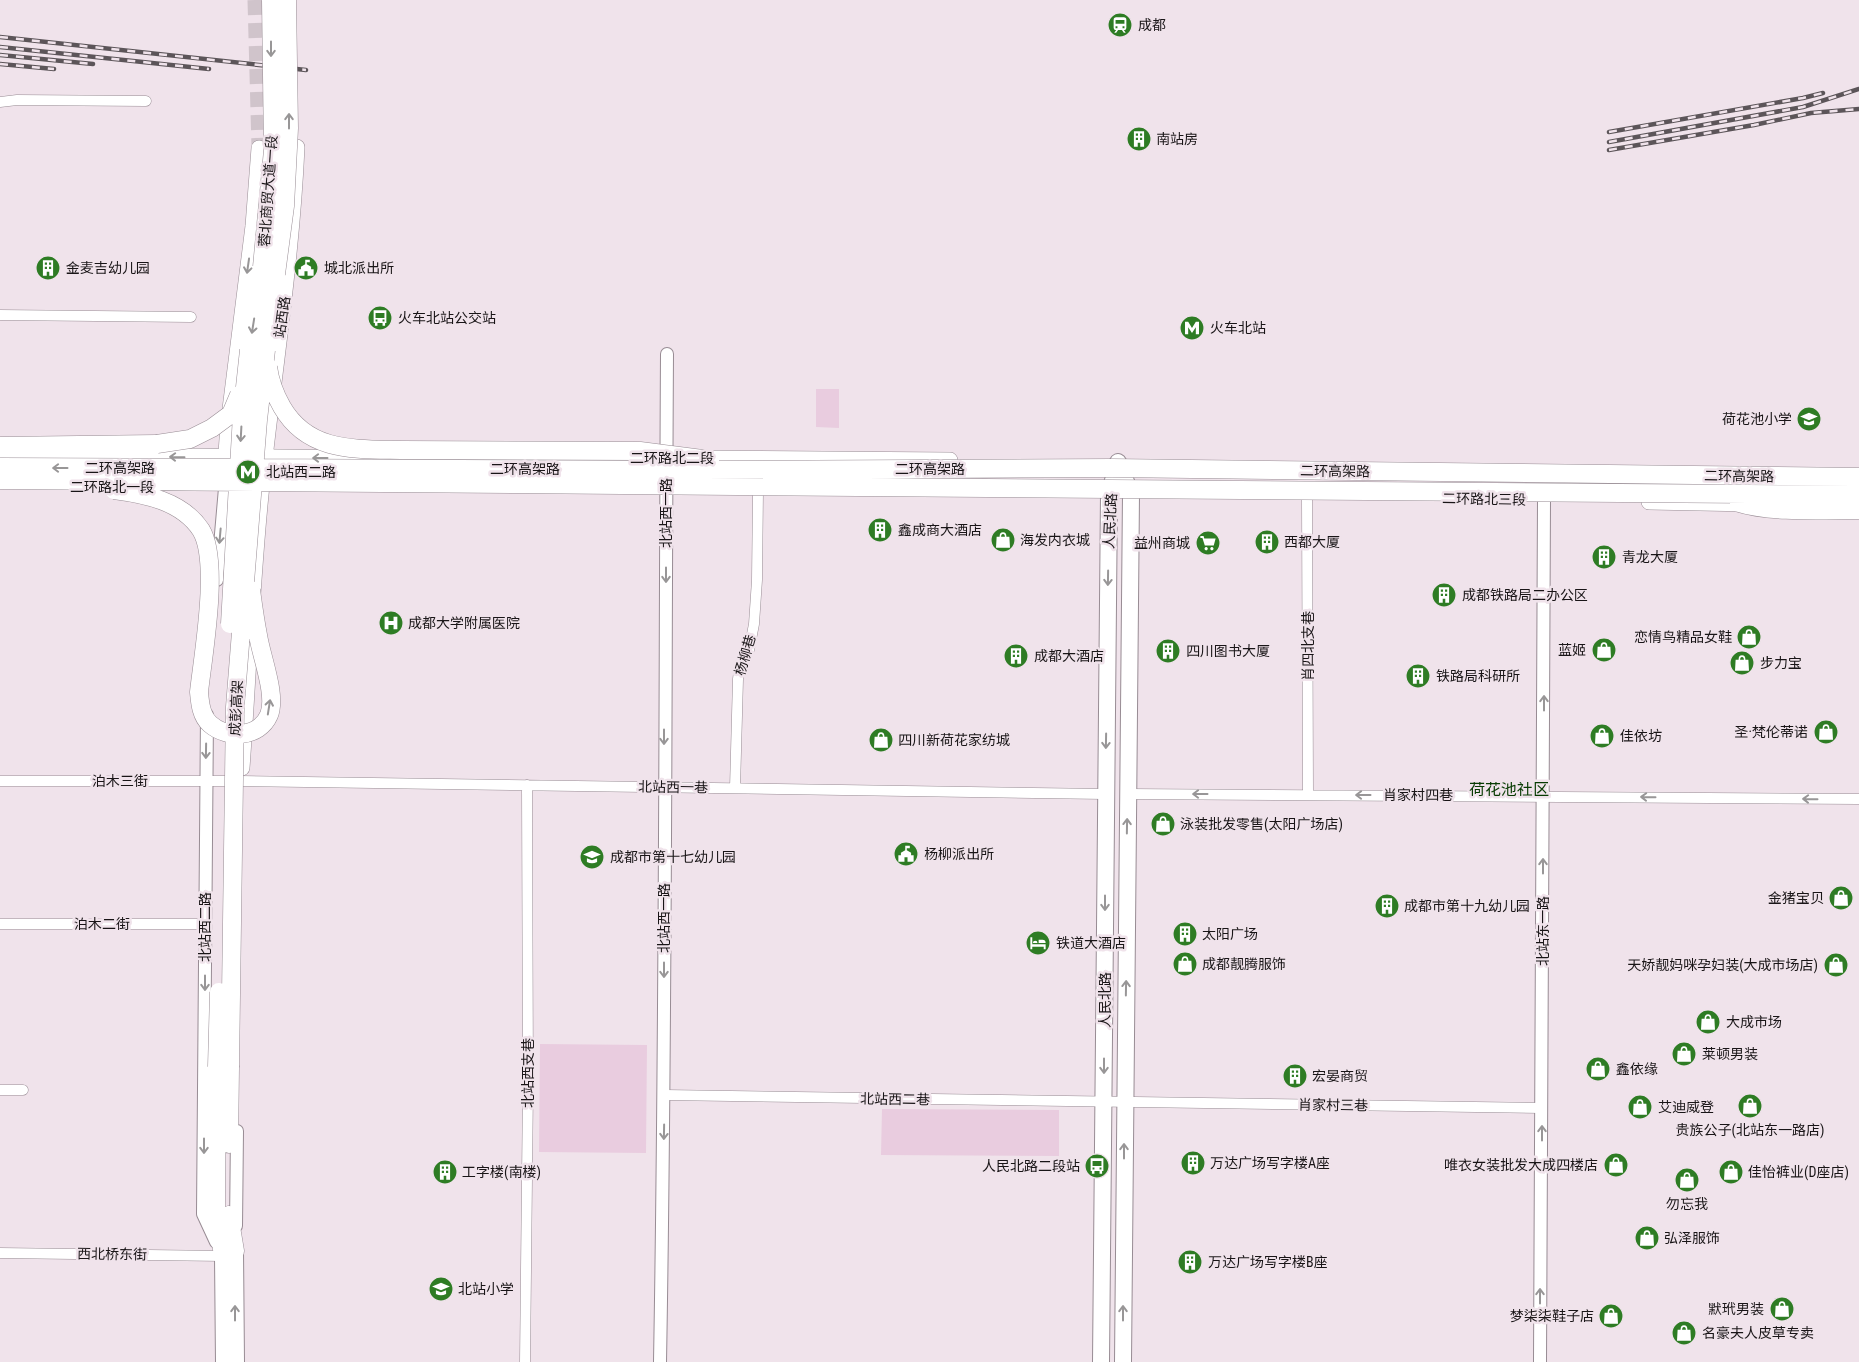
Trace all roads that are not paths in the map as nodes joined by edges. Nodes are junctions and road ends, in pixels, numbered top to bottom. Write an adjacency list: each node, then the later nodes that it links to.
1 (271, 0): 9 (highway, 蓉北商贸大道一段, one-way to 9, bridge)
2 (287, 0): 9 (highway, 蓉北商贸大道一段, one-way to 2, bridge)
3 (146, 100): 4 (street)
4 (0, 102)
5 (297, 147): 15 (main road, 站西路)
6 (259, 148): 13 (main road, one-way to 13)
7 (0, 315): 8 (street)
8 (191, 317)
9 (258, 350): 11 (highway, bridge); 18 (highway, bridge); 35 (highway, 成彭高架, bridge); 49 (highway, 成彭高架, one-way to 49, bridge)
10 (667, 354): 14 (street, 北站西一路)
11 (0, 446)
12 (0, 454): 13 (main road, one-way to 12)
13 (226, 457): 15 (main road, 二环路北二段); 23 (main road)
14 (667, 457): 15 (main road, 二环路北二段, one-way to 15); 16 (main road, 二环路北二段); 25 (street, 北站西一路)
15 (265, 458): 24 (main road, 站西路)
16 (1118, 462): 19 (main road); 27 (main road, 人民北路); 28 (main road, 人民北路)
17 (0, 467): 18 (highway, 二环高架路, one-way to 17, bridge)
18 (782, 470): 20 (highway, 二环高架路, bridge)
19 (1859, 471)
20 (1859, 478)
21 (42, 480): 22 (highway, 二环高架路, bridge); 29 (highway, 二环高架路, bridge); 35 (highway, one-way to 35, bridge)
22 (0, 484): 23 (main road, 二环路北一段)
23 (225, 488): 24 (main road); 37 (street, 北站西二路, one-way to 37)
24 (262, 488): 25 (main road); 38 (main road, 北站西二路)
25 (666, 491): 26 (main road); 40 (street, 北站西一路, one-way to 40)
26 (758, 492): 27 (main road); 41 (street, 杨柳巷)
27 (1110, 494): 28 (main road, 二环路北三段); 42 (main road, 人民北路, one-way to 42)
28 (1131, 494): 31 (main road, 二环路北三段); 43 (main road, 人民北路)
29 (1712, 494): 30 (highway, 二环高架路, bridge); 34 (highway, bridge)
30 (1859, 495)
31 (1308, 497): 32 (main road, 二环路北三段); 44 (street, 肖四北支巷)
32 (1544, 500): 33 (main road, 二环路北三段); 45 (street, 北站东一路, one-way to 32)
33 (1859, 504)
34 (1859, 510)
35 (247, 557): 49 (highway, 成彭高架, bridge)
36 (0, 781): 37 (street, 泊木三街)
37 (205, 781): 38 (street, 泊木三街); 48 (street, 北站西二路)
38 (241, 781): 39 (street, 北站西一巷); 57 (street, 北站西二路)
39 (527, 785): 40 (street, 北站西一巷); 60 (street, 北站西支巷)
40 (664, 787): 41 (street, 北站西一巷); 52 (street, 北站西一路, one-way to 52)
41 (735, 788): 42 (street, 北站西一巷)
42 (1105, 794): 53 (main road, 人民北路, one-way to 53)
43 (1128, 794): 44 (street, 肖家村四巷, one-way to 43); 54 (main road, 人民北路, one-way to 43)
44 (1308, 795): 45 (street, 肖家村四巷, one-way to 44)
45 (1543, 796): 46 (street, 肖家村四巷, one-way to 45); 55 (street, 北站东一路, one-way to 45)
46 (1859, 799)
47 (0, 924): 48 (street, 泊木二街)
48 (205, 924): 57 (street, 北站西二路, one-way to 57)
49 (224, 1067): 57 (highway)
50 (0, 1090): 51 (street)
51 (23, 1090)
52 (665, 1095): 53 (street, 北站西二巷); 61 (street, 北站西一路, one-way to 61)
53 (1104, 1102): 54 (street, 北站西二巷); 62 (main road, 人民北路)
54 (1125, 1102): 55 (street, 肖家村三巷); 63 (main road, 人民北路, one-way to 54)
55 (1542, 1108): 64 (street, 北站东一路, one-way to 55)
56 (0, 1253): 57 (street, 西北桥东街)
57 (229, 1254): 58 (main road, 北站西二路); 59 (main road, 北站西二路, one-way to 57)
58 (224, 1362)
59 (236, 1362)
60 (525, 1362)
61 (660, 1362)
62 (1101, 1362)
63 (1123, 1362)
64 (1540, 1362)

